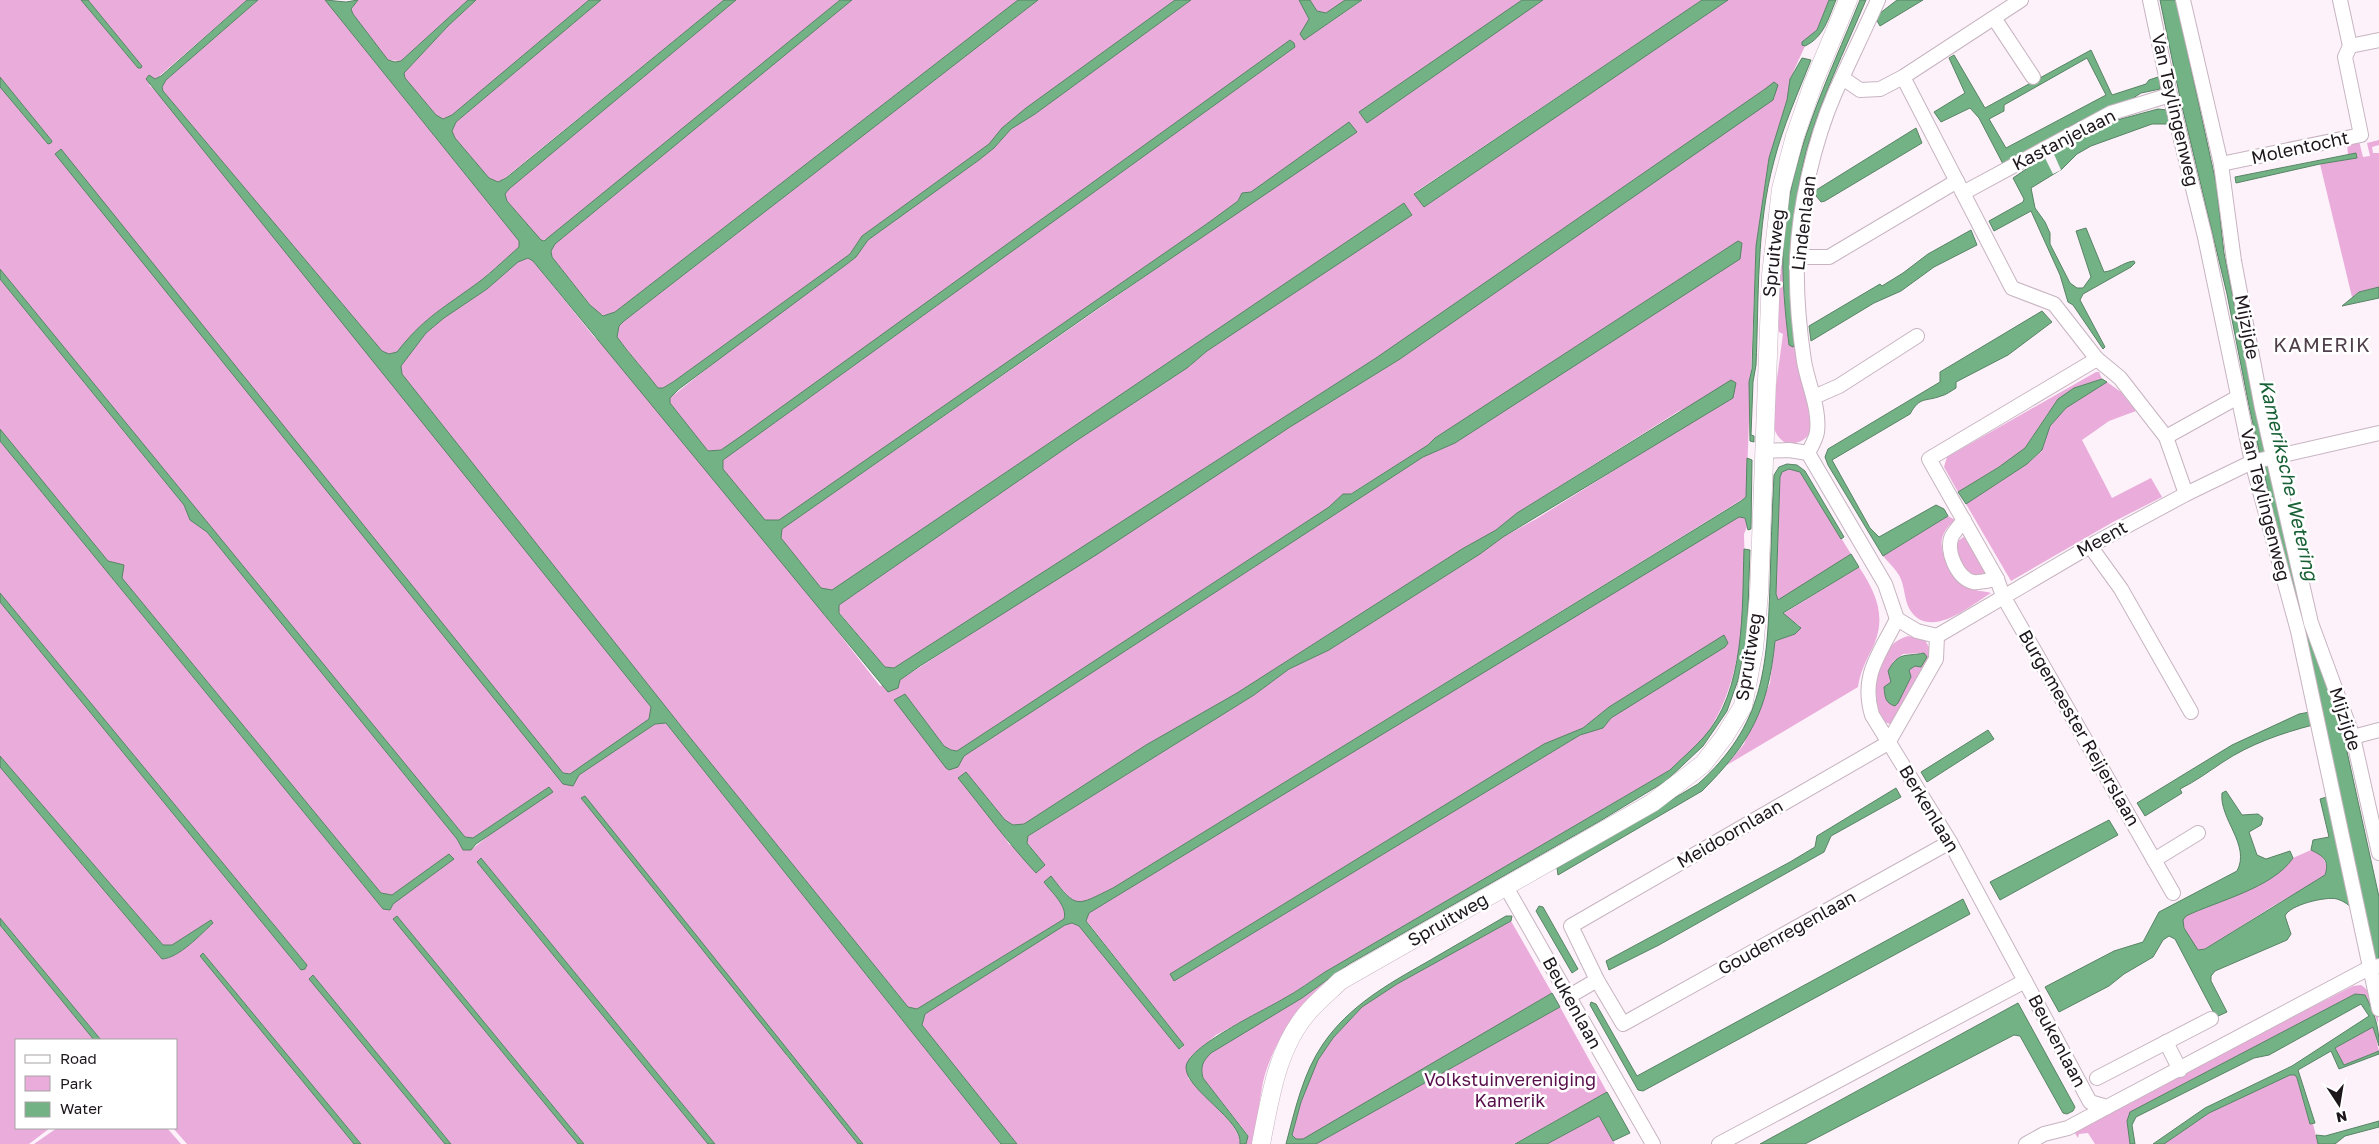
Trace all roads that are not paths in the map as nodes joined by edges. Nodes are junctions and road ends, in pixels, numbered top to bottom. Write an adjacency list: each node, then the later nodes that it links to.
1 (1848, 0): 23 (main road, Spruitweg)
2 (1878, 0): 12 (street, Lindenlaan)
3 (2021, 0): 7 (street)
4 (2150, 0): 13 (street, Van Teylingenweg)
5 (2183, 0): 14 (street, Mijzijde)
6 (2340, 0): 9 (street, Molentocht)
7 (1994, 18): 10 (street); 11 (street)
8 (2379, 40): 9 (street)
9 (2350, 46): 14 (street, Molentocht)
10 (1903, 77): 12 (street); 15 (street)
11 (2032, 77)
12 (1844, 79): 16 (street, Lindenlaan)
13 (2170, 95): 15 (street, Kastanjelaan); 20 (street, Van Teylingenweg)
14 (2221, 164): 25 (street, Mijzijde)
15 (1960, 187): 16 (street, Kastanjelaan); 18 (street)
16 (1797, 257): 19 (street, Lindenlaan)
17 (1917, 336): 19 (street)
18 (2097, 359): 22 (street); 27 (street, Burgemeester Reijerslaan)
19 (1814, 397): 24 (street, Lindenlaan)
20 (2238, 397): 22 (street); 25 (street, Van Teylingenweg)
21 (2379, 433): 25 (street, Meent)
22 (2166, 437): 26 (street)
23 (1764, 451): 24 (street); 41 (main road, Spruitweg)
24 (1808, 453): 31 (street)
25 (2264, 459): 26 (street, Meent); 35 (street, Mijzijde); 43 (street, Van Teylingenweg)
26 (2186, 494): 28 (street, Meent)
27 (1964, 520): 29 (street, Burgemeester Reijerslaan); 29 (street)
28 (2090, 546): 30 (street, Meent); 33 (street)
29 (1996, 579): 30 (street, Burgemeester Reijerslaan)
30 (2003, 596): 32 (street, Meent); 40 (street, Burgemeester Reijerslaan)
31 (1897, 619): 32 (street); 36 (street)
32 (1938, 636): 36 (street)
33 (2191, 712)
34 (2379, 730): 35 (street)
35 (2353, 736): 39 (street, Mijzijde)
36 (1888, 743): 38 (street, Berkenlaan); 44 (street, Meidoornlaan)
37 (2198, 834): 40 (street)
38 (1950, 842): 44 (street, Goudenregenlaan); 45 (street, Berkenlaan)
39 (2379, 853)
40 (2154, 860): 42 (street, Burgemeester Reijerslaan)
41 (1506, 887): 46 (street, Beukenlaan); 53 (main road, Spruitweg)
42 (2173, 893)
43 (2374, 967): 47 (street, Van Teylingenweg); 50 (street)
44 (1597, 980): 46 (street)
45 (2025, 982): 52 (street, Beukenlaan); 55 (street, Beukenlaan)
46 (1568, 997): 54 (street, Beukenlaan)
47 (2379, 1009)
48 (2211, 1019): 49 (street)
49 (2166, 1042): 50 (street); 51 (street)
50 (2180, 1070): 52 (street)
51 (2097, 1078)
52 (2107, 1107): 56 (street)
53 (1261, 1144)
54 (1653, 1144)
55 (1719, 1144)
56 (2026, 1144)

